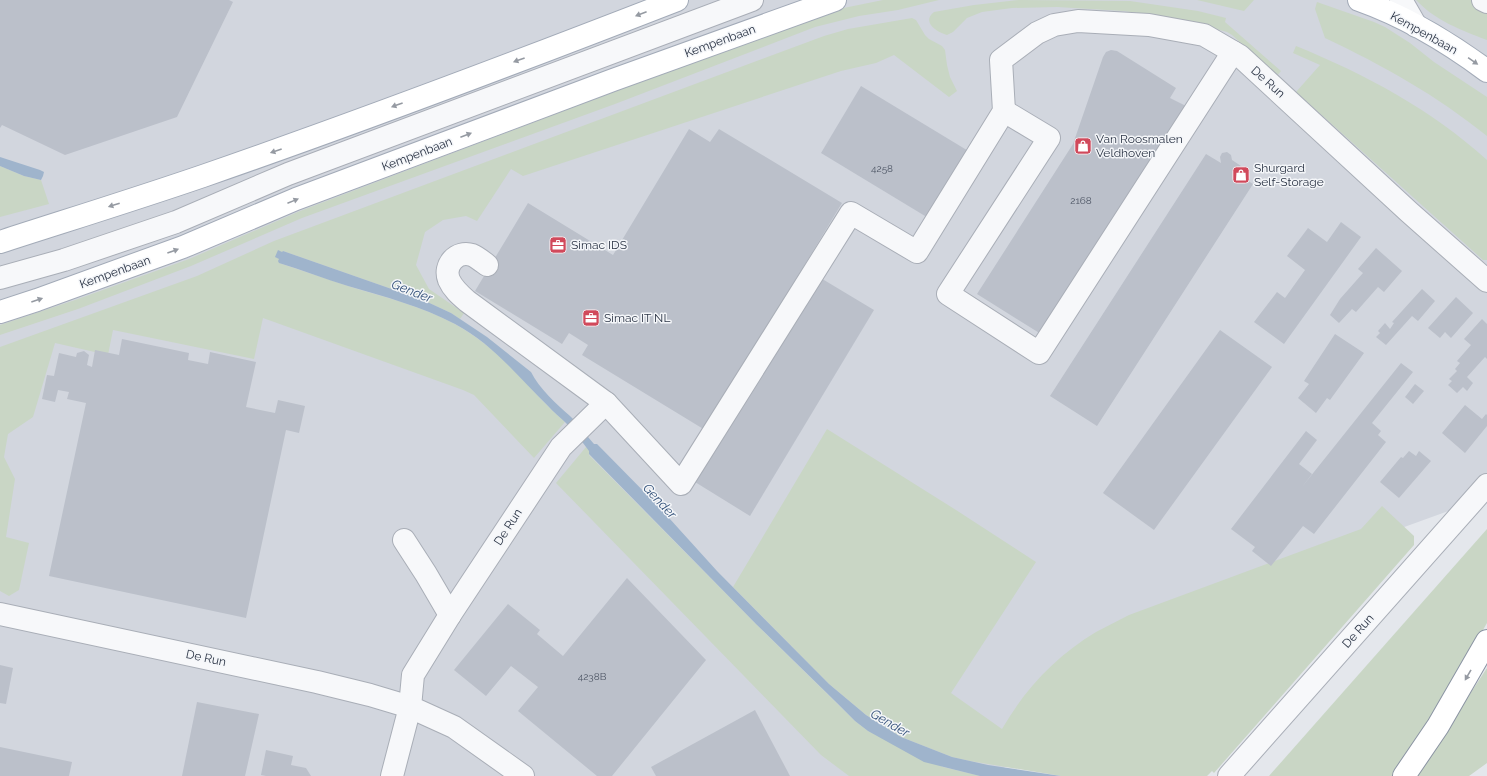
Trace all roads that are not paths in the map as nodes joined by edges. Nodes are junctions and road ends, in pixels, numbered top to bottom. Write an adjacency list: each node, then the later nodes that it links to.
1 (677, 0): 12 (main road, one-way to 12)
2 (752, 0): 14 (street)
3 (835, 0): 16 (main road, Kempenbaan, one-way to 3)
4 (1359, 0): 8 (main road, Kempenbaan)
5 (1401, 0): 8 (street)
6 (1483, 0): 7 (street)
7 (1487, 2)
8 (1416, 26): 10 (main road, Kempenbaan, one-way to 10)
9 (1233, 52): 11 (street, De Run); 11 (street); 15 (street, De Run)
10 (1487, 71)
11 (1004, 111): 17 (street)
12 (0, 242)
13 (487, 265): 17 (street)
14 (0, 278)
15 (1487, 281)
16 (0, 312)
17 (606, 403): 21 (street, De Run)
18 (1487, 485): 26 (street, De Run)
19 (404, 540): 21 (street)
20 (0, 614): 23 (street, De Run)
21 (450, 615): 23 (street, De Run)
22 (1487, 641): 27 (main road, one-way to 27)
23 (410, 707): 24 (street, De Run); 25 (street, De Run)
24 (392, 776)
25 (523, 776)
26 (1229, 776)
27 (1404, 776)

